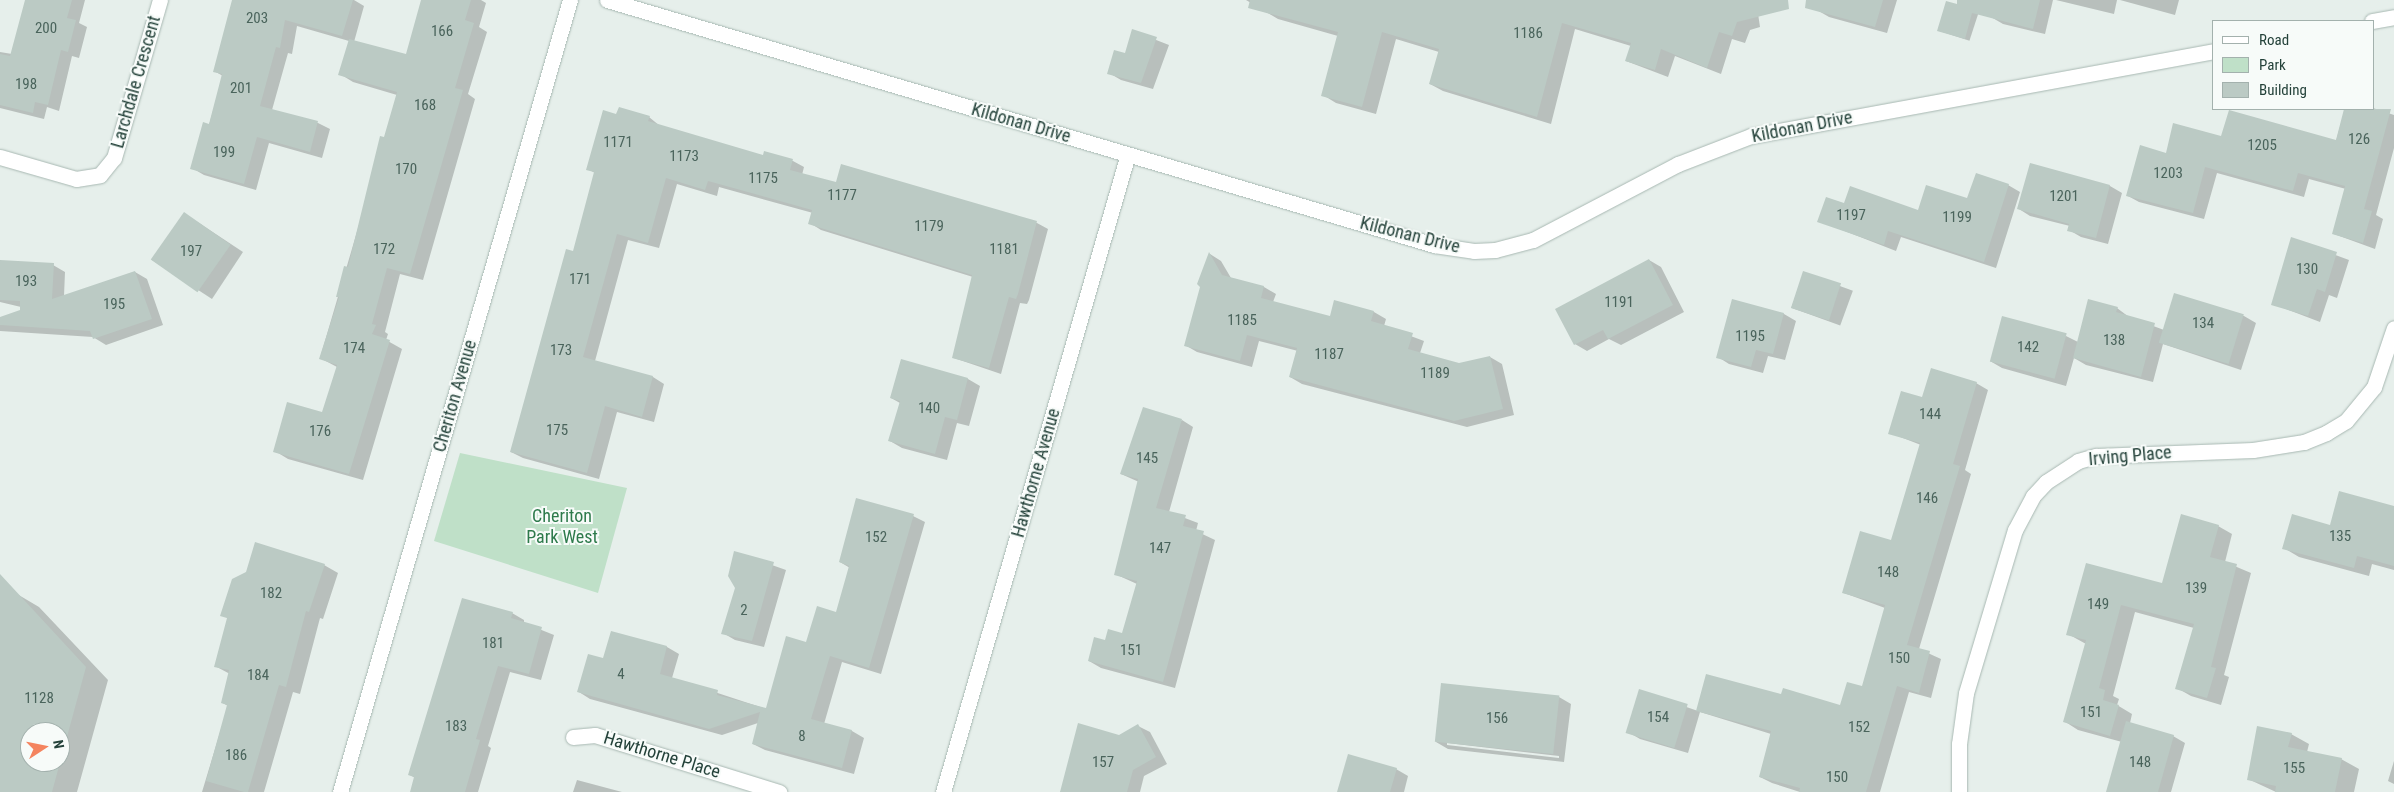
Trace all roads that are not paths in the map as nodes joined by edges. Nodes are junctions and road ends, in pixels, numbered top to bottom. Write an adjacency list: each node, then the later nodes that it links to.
1 (160, 0): 8 (street, Larchdale Crescent)
2 (570, 0): 11 (street, Cheriton Avenue)
3 (607, 0): 7 (street, Kildonan Drive)
4 (2394, 17): 5 (street)
5 (2374, 21)
6 (2212, 51): 7 (street, Kildonan Drive)
7 (1128, 154): 13 (street, Hawthorne Avenue)
8 (0, 157)
9 (2394, 328): 14 (street, Irving Place)
10 (573, 737): 12 (street, Hawthorne Place)
11 (340, 792)
12 (779, 792)
13 (943, 792)
14 (1960, 792)

